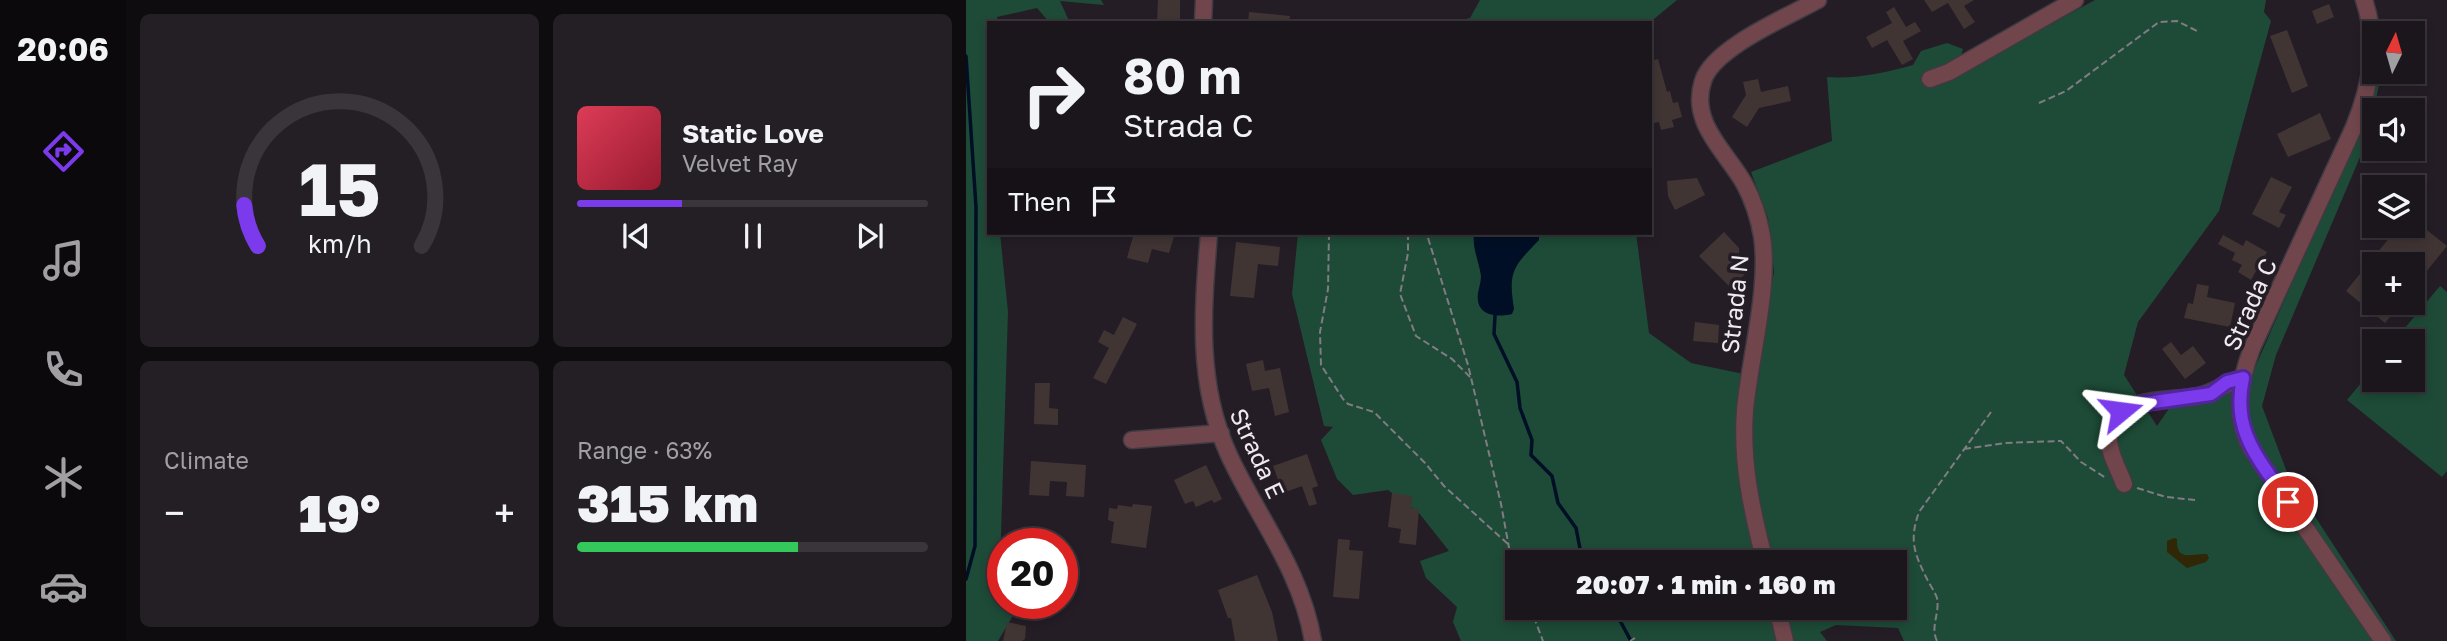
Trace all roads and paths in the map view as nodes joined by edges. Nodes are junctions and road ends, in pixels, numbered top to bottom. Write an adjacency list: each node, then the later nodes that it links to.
1 (1204, 0): 5 (street)
2 (1818, 0): 23 (street, Strada N)
3 (2076, 0): 7 (street)
4 (2364, 0): 13 (street, Strada C)
5 (1203, 21)
6 (2199, 32): 8 (path)
7 (1930, 79)
8 (2039, 103)
9 (1209, 235): 16 (street, Strada E)
10 (1329, 235): 21 (path)
11 (1408, 235): 14 (path)
12 (1428, 238): 14 (path)
13 (2243, 378): 19 (street); 32 (street, Strada C)
14 (1472, 379): 21 (path)
15 (1990, 412): 18 (path)
16 (1220, 433): 17 (street); 27 (street, Strada E)
17 (1132, 440)
18 (1962, 449): 19 (path); 31 (path)
19 (2124, 484): 20 (path)
20 (2195, 500)
21 (1509, 545): 22 (path)
22 (1511, 550)
23 (1762, 550)
24 (1535, 620): 28 (path)
25 (1780, 620): 30 (street)
26 (1635, 638): 29 (path)
27 (1313, 641)
28 (1543, 641)
29 (1630, 641)
30 (1785, 641)
31 (1937, 641)
32 (2383, 641)

